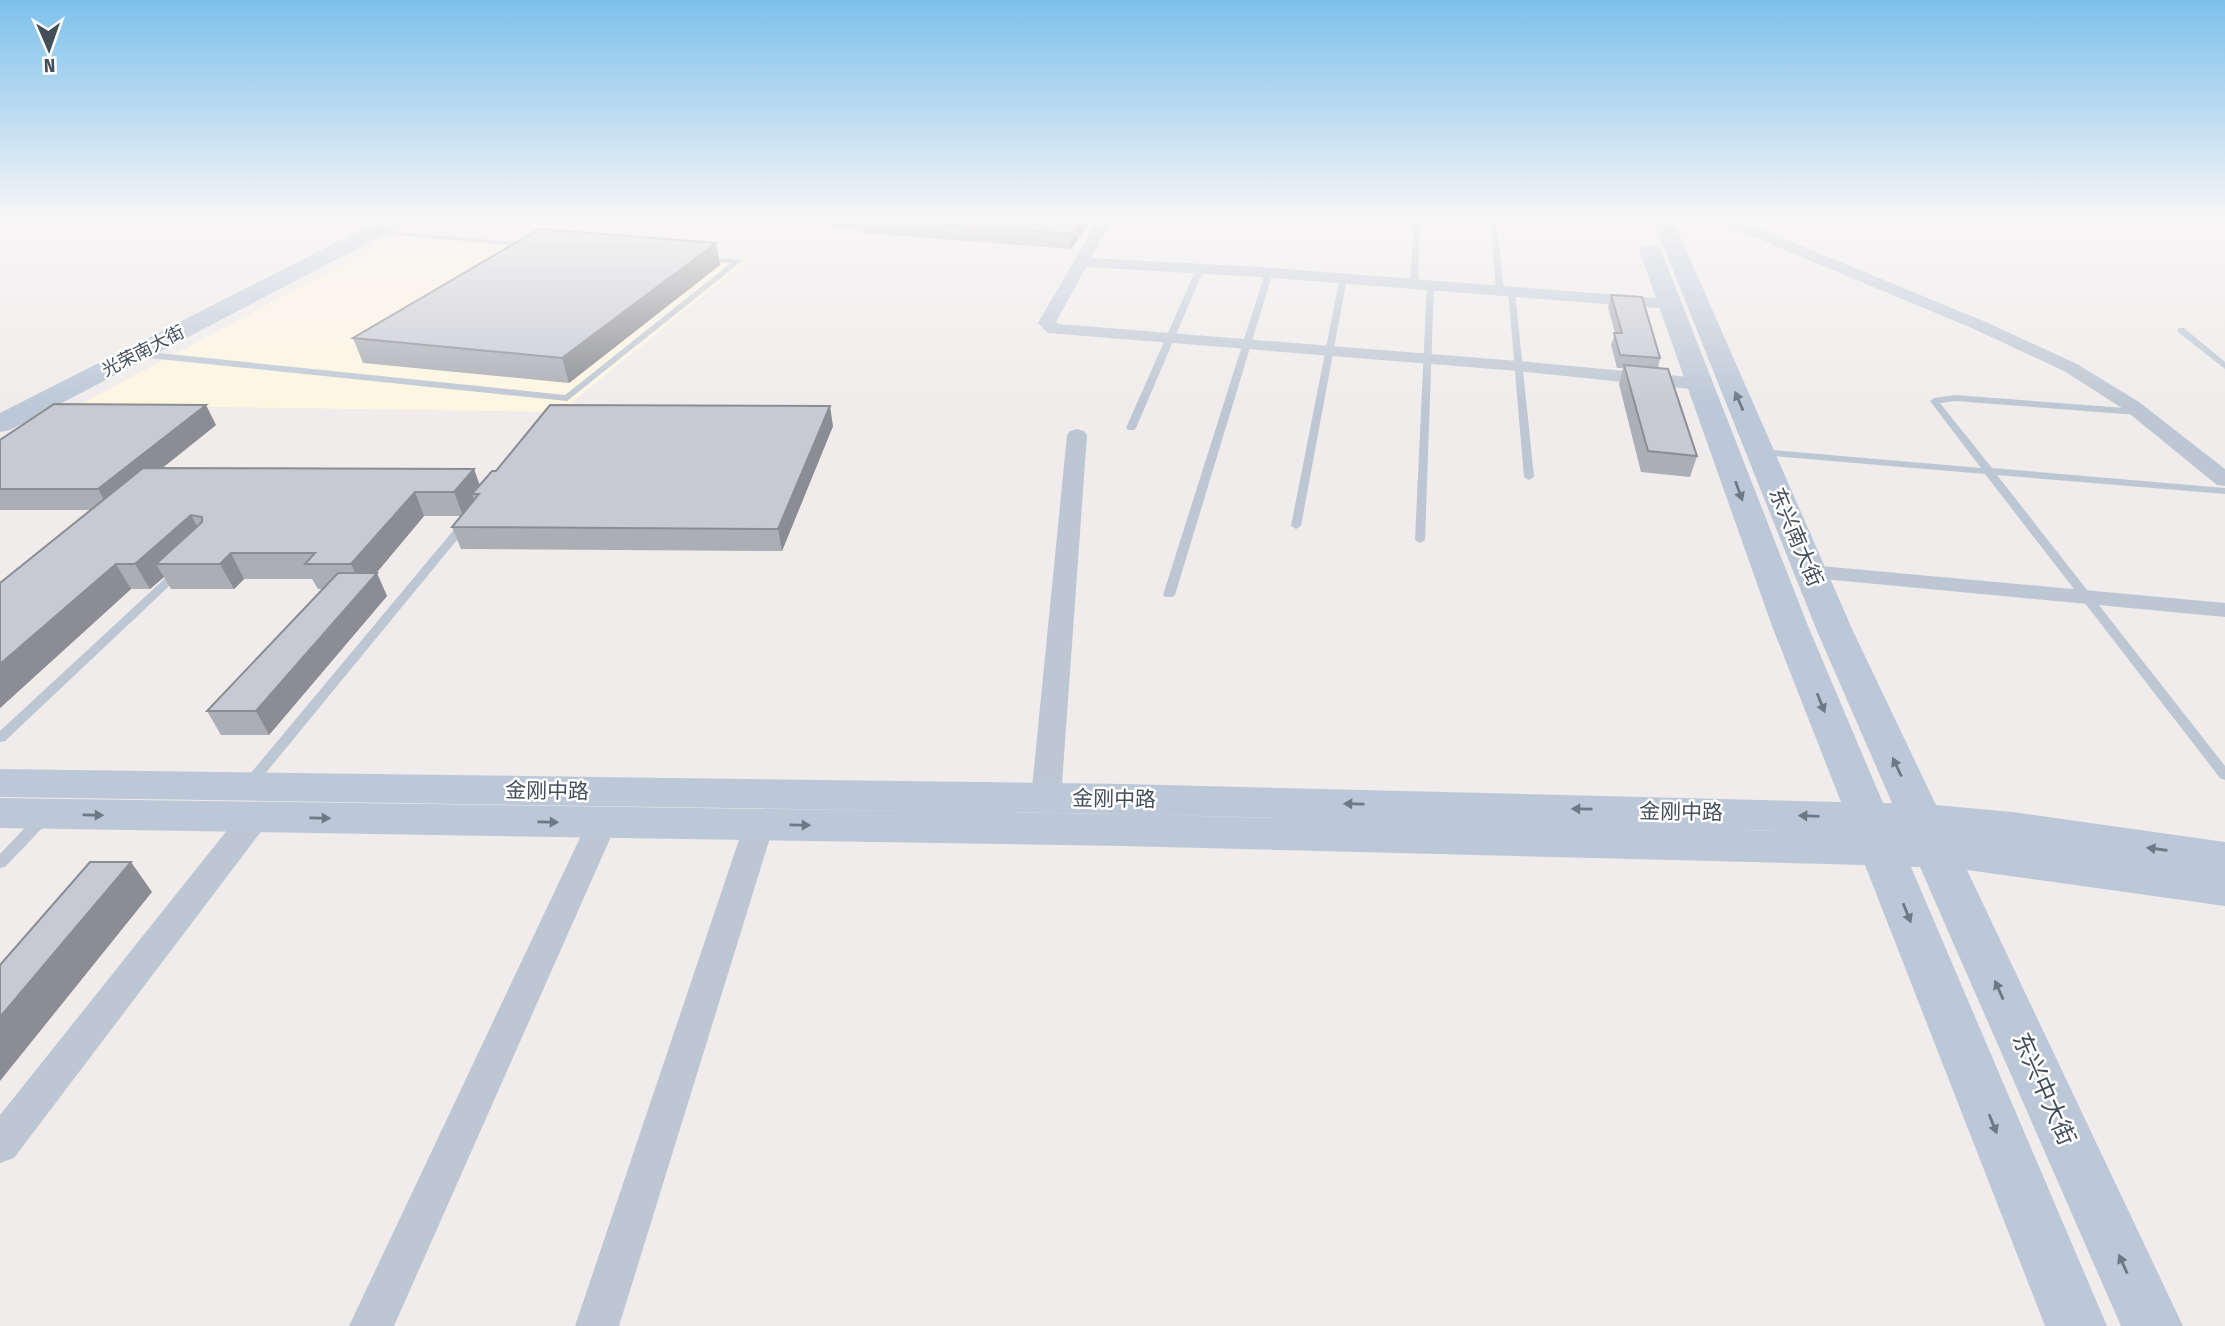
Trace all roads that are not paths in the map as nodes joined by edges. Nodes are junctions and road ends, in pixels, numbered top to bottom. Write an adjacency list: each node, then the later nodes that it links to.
1 (264, 282): 27 (street, 光荣南大街)
2 (272, 282): 21 (street, 光荣南大街)
3 (712, 282): 21 (lane)
4 (1071, 282): 18 (street)
5 (1194, 282): 18 (lane)
6 (1266, 282): 19 (lane)
7 (1342, 282): 20 (lane)
8 (1387, 282): 14 (street)
9 (1422, 282): 14 (lane)
10 (1504, 282): 15 (lane)
11 (1662, 282): 16 (street, 东兴南大街)
12 (1689, 282): 31 (street, 东兴南大街, one-way to 12)
13 (1870, 282): 26 (street)
14 (1422, 285): 15 (street); 22 (lane)
15 (1506, 291): 16 (street); 23 (lane)
16 (1670, 304): 25 (street, 东兴南大街)
17 (2181, 330): 24 (lane)
18 (1170, 338): 19 (street); 29 (lane)
19 (1247, 344): 20 (street); 41 (lane)
20 (1329, 351): 22 (street); 37 (lane)
21 (136, 354): 28 (street, 光荣南大街)
22 (1426, 359): 23 (street); 38 (lane)
23 (1518, 366): 25 (street); 33 (lane)
24 (2225, 366)
25 (1700, 384): 53 (street, 东兴南大街, one-way to 53)
26 (2138, 412): 32 (lane); 34 (street)
27 (0, 413)
28 (0, 424)
29 (1131, 428)
30 (1077, 435): 47 (street)
31 (1760, 452): 32 (lane); 40 (street, 东兴南大街)
32 (1989, 471): 35 (lane); 42 (lane)
33 (1528, 477)
34 (2225, 481)
35 (2225, 491)
36 (478, 508): 48 (lane)
37 (1296, 526)
38 (1420, 540)
39 (189, 562): 44 (lane)
40 (1810, 572): 42 (street); 53 (street, 东兴南大街, one-way to 40)
41 (1169, 595)
42 (2088, 597): 43 (street); 45 (lane)
43 (2225, 610)
44 (0, 738)
45 (2225, 775)
46 (0, 783): 48 (street, 金刚中路)
47 (1046, 798): 48 (street, 金刚中路); 53 (street, 金刚中路, one-way to 47)
48 (251, 802): 50 (street, 金刚中路, one-way to 48); 51 (street, 金刚中路, one-way to 51); 57 (street)
49 (0, 813): 50 (street, 金刚中路)
50 (47, 814): 55 (lane)
51 (603, 822): 52 (street, 金刚中路); 58 (street)
52 (759, 825): 53 (street, 金刚中路, one-way to 53); 59 (street)
53 (1902, 835): 54 (street, 金刚中路, one-way to 53); 56 (street, 金刚中路); 60 (street, one-way to 60); 61 (street, 东兴中大街, one-way to 53)
54 (2225, 858)
55 (0, 863)
56 (2225, 889)
57 (0, 1145)
58 (371, 1326)
59 (597, 1326)
60 (2076, 1326)
61 (2152, 1326)

